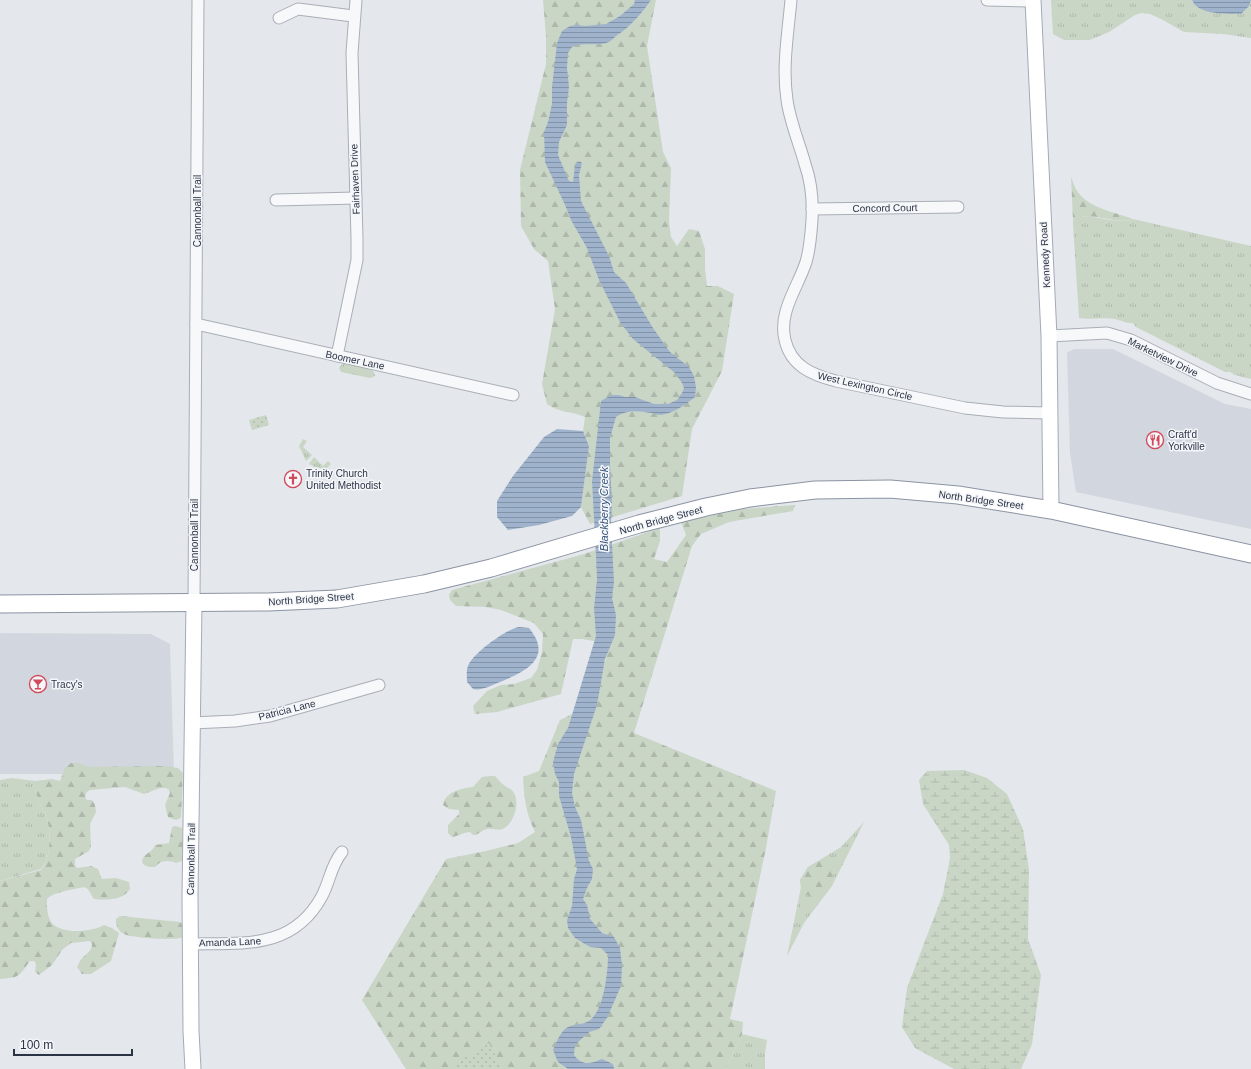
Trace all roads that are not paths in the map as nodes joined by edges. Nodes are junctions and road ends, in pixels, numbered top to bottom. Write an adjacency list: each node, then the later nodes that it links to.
1 (198, 0): 12 (street, Cannonball Trail)
2 (356, 0): 6 (street, Fairhaven Drive)
3 (791, 0): 11 (street, West Lexington Circle)
4 (987, 0): 5 (street)
5 (1033, 1): 13 (main road, Kennedy Road)
6 (354, 16): 7 (street); 8 (street, Fairhaven Drive)
7 (279, 18)
8 (356, 198): 9 (street); 14 (street, Fairhaven Drive)
9 (276, 200)
10 (958, 207): 11 (street, Concord Court)
11 (812, 209): 17 (street, West Lexington Circle)
12 (196, 324): 14 (street, Boomer Lane); 20 (street, Cannonball Trail)
13 (1049, 336): 15 (street, Marketview Drive); 17 (main road, Kennedy Road)
14 (337, 356): 16 (street, Boomer Lane)
15 (1251, 394)
16 (513, 395)
17 (1050, 413): 18 (main road, Kennedy Road)
18 (1051, 510): 19 (highway, North Bridge Street); 20 (highway, North Bridge Street)
19 (1251, 554)
20 (194, 603): 21 (highway, North Bridge Street); 23 (main road, Cannonball Trail)
21 (0, 604)
22 (379, 685): 23 (street, Patricia Lane)
23 (192, 723): 25 (main road, Cannonball Trail)
24 (342, 852): 25 (street, Amanda Lane)
25 (190, 944): 26 (main road, Cannonball Trail)
26 (193, 1069)

